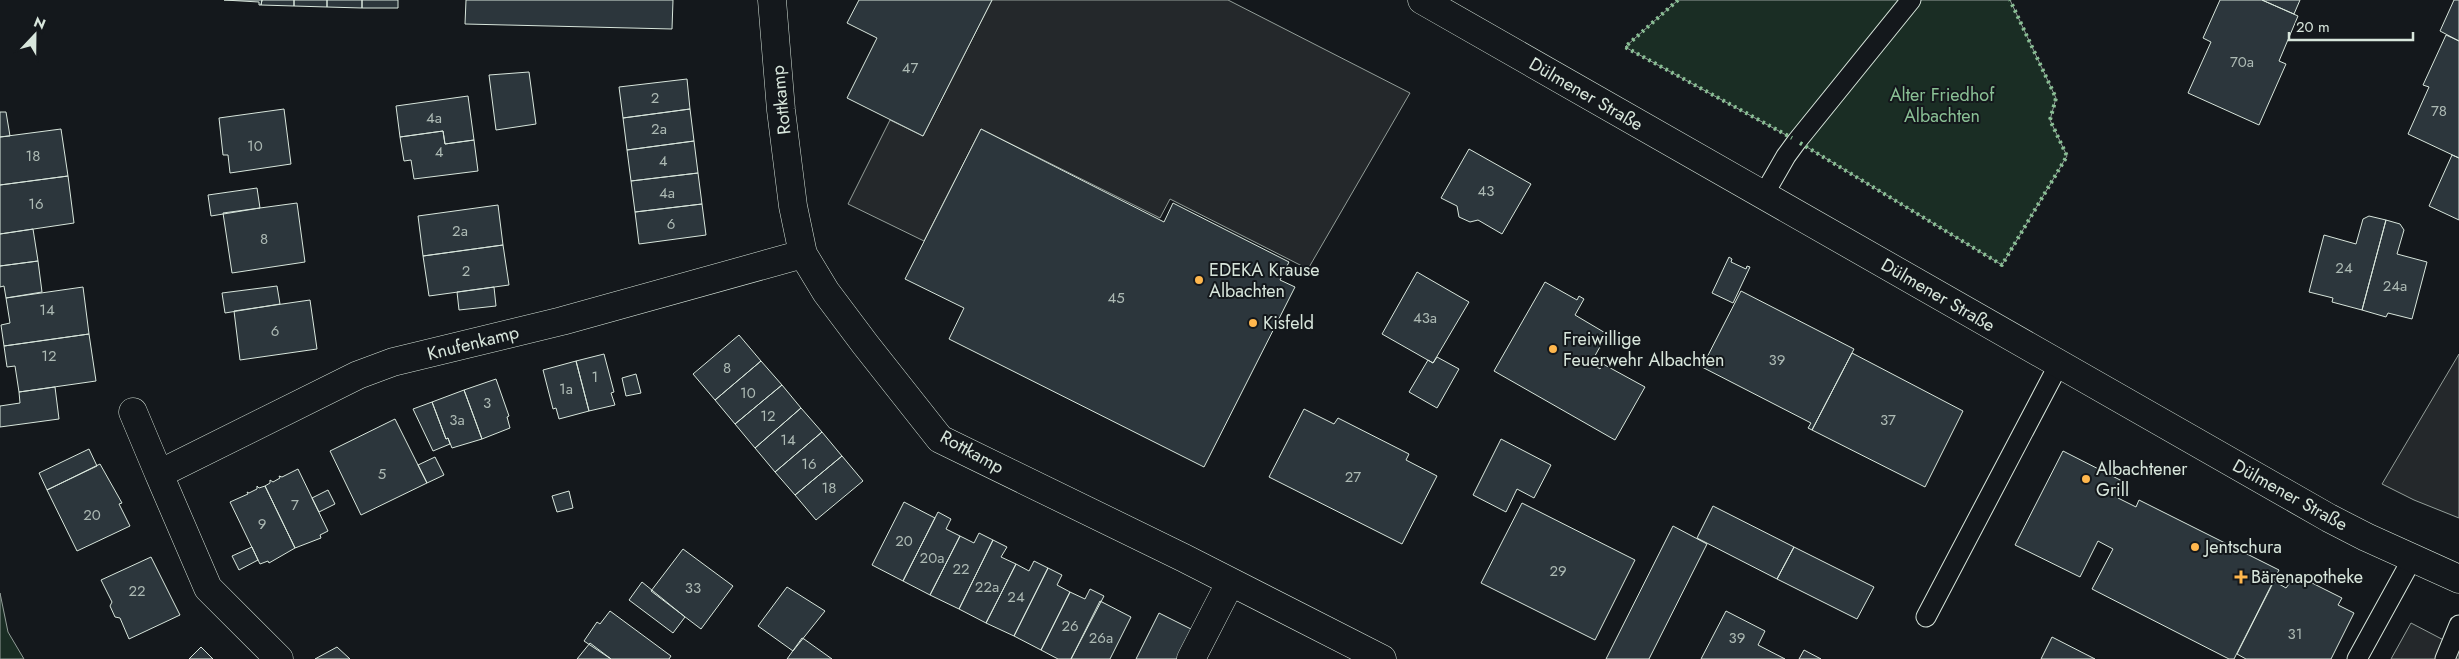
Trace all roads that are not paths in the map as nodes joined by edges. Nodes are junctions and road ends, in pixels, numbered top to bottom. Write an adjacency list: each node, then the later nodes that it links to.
1 (772, 0): 5 (street, Rottkamp)
2 (1422, 0): 4 (street, Dülmener Straße)
3 (1911, 0): 4 (lane)
4 (1763, 196): 6 (street, Dülmener Straße)
5 (803, 254): 8 (street, Knufenkamp); 11 (street, Rottkamp)
6 (2059, 364): 9 (street, Dülmener Straße); 12 (lane)
7 (134, 412): 8 (street)
8 (158, 474): 14 (street)
9 (2412, 558): 10 (street, Dülmener Straße); 17 (lane)
10 (2459, 579)
11 (1230, 583): 15 (street); 16 (street, Rottkamp)
12 (1926, 617)
13 (2459, 624): 18 (lane)
14 (279, 659)
15 (1191, 659)
16 (1382, 659)
17 (2357, 659)
18 (2444, 659)

